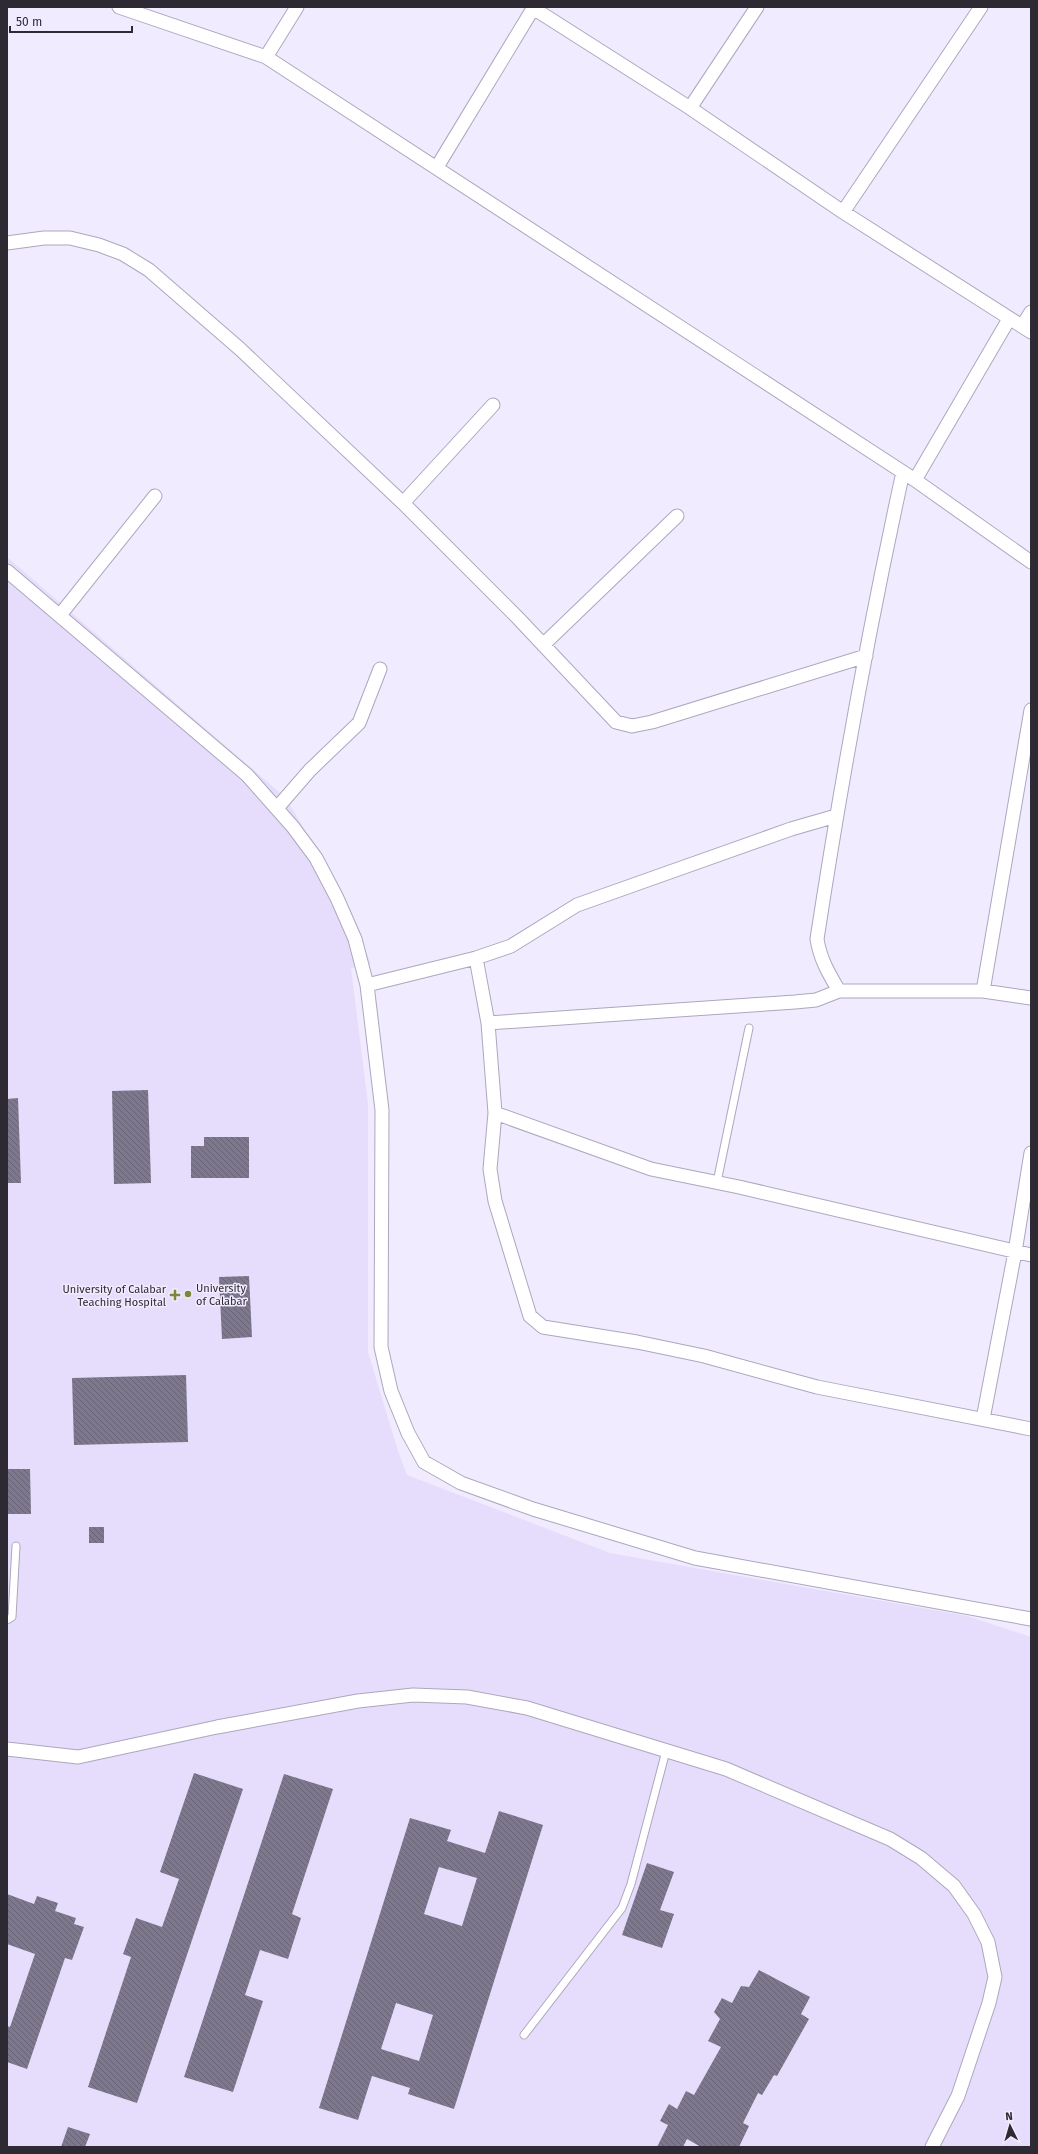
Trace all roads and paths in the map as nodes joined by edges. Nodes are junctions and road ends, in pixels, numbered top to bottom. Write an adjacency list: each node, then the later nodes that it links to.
1 (119, 7): 6 (street)
2 (297, 7): 6 (street)
3 (757, 7): 7 (street)
4 (981, 7): 9 (street)
5 (533, 8): 7 (street); 8 (street)
6 (266, 57): 8 (street)
7 (690, 108): 9 (street)
8 (438, 167): 15 (street)
9 (843, 212): 12 (street)
10 (7, 243): 18 (street)
11 (1031, 312): 13 (street)
12 (1009, 318): 13 (street); 16 (street)
13 (1026, 329)
14 (493, 405): 18 (street)
15 (903, 472): 16 (street); 24 (street)
16 (915, 480): 20 (street)
17 (155, 496): 22 (street)
18 (403, 503): 23 (street)
19 (677, 516): 23 (street)
20 (1031, 562)
21 (7, 571): 22 (street)
22 (60, 615): 27 (street)
23 (543, 645): 24 (street)
24 (866, 656): 28 (street)
25 (380, 669): 27 (street)
26 (1031, 710): 32 (street)
27 (277, 808): 30 (street)
28 (836, 816): 29 (street); 31 (street)
29 (476, 958): 30 (street); 34 (street)
30 (367, 985): 44 (street)
31 (839, 991): 32 (street); 34 (street)
32 (983, 992): 33 (street)
33 (1031, 998)
34 (488, 1023): 36 (street)
35 (749, 1028): 38 (lane)
36 (495, 1113): 38 (street); 41 (street)
37 (1031, 1153): 39 (street)
38 (718, 1182): 39 (street)
39 (1016, 1252): 40 (street); 41 (street)
40 (1031, 1255)
41 (983, 1419): 42 (street)
42 (1031, 1429)
43 (16, 1546): 45 (lane)
44 (1031, 1619)
45 (7, 1620)
46 (7, 1749): 47 (street)
47 (666, 1751): 48 (lane); 49 (street)
48 (524, 2035)
49 (932, 2147)

